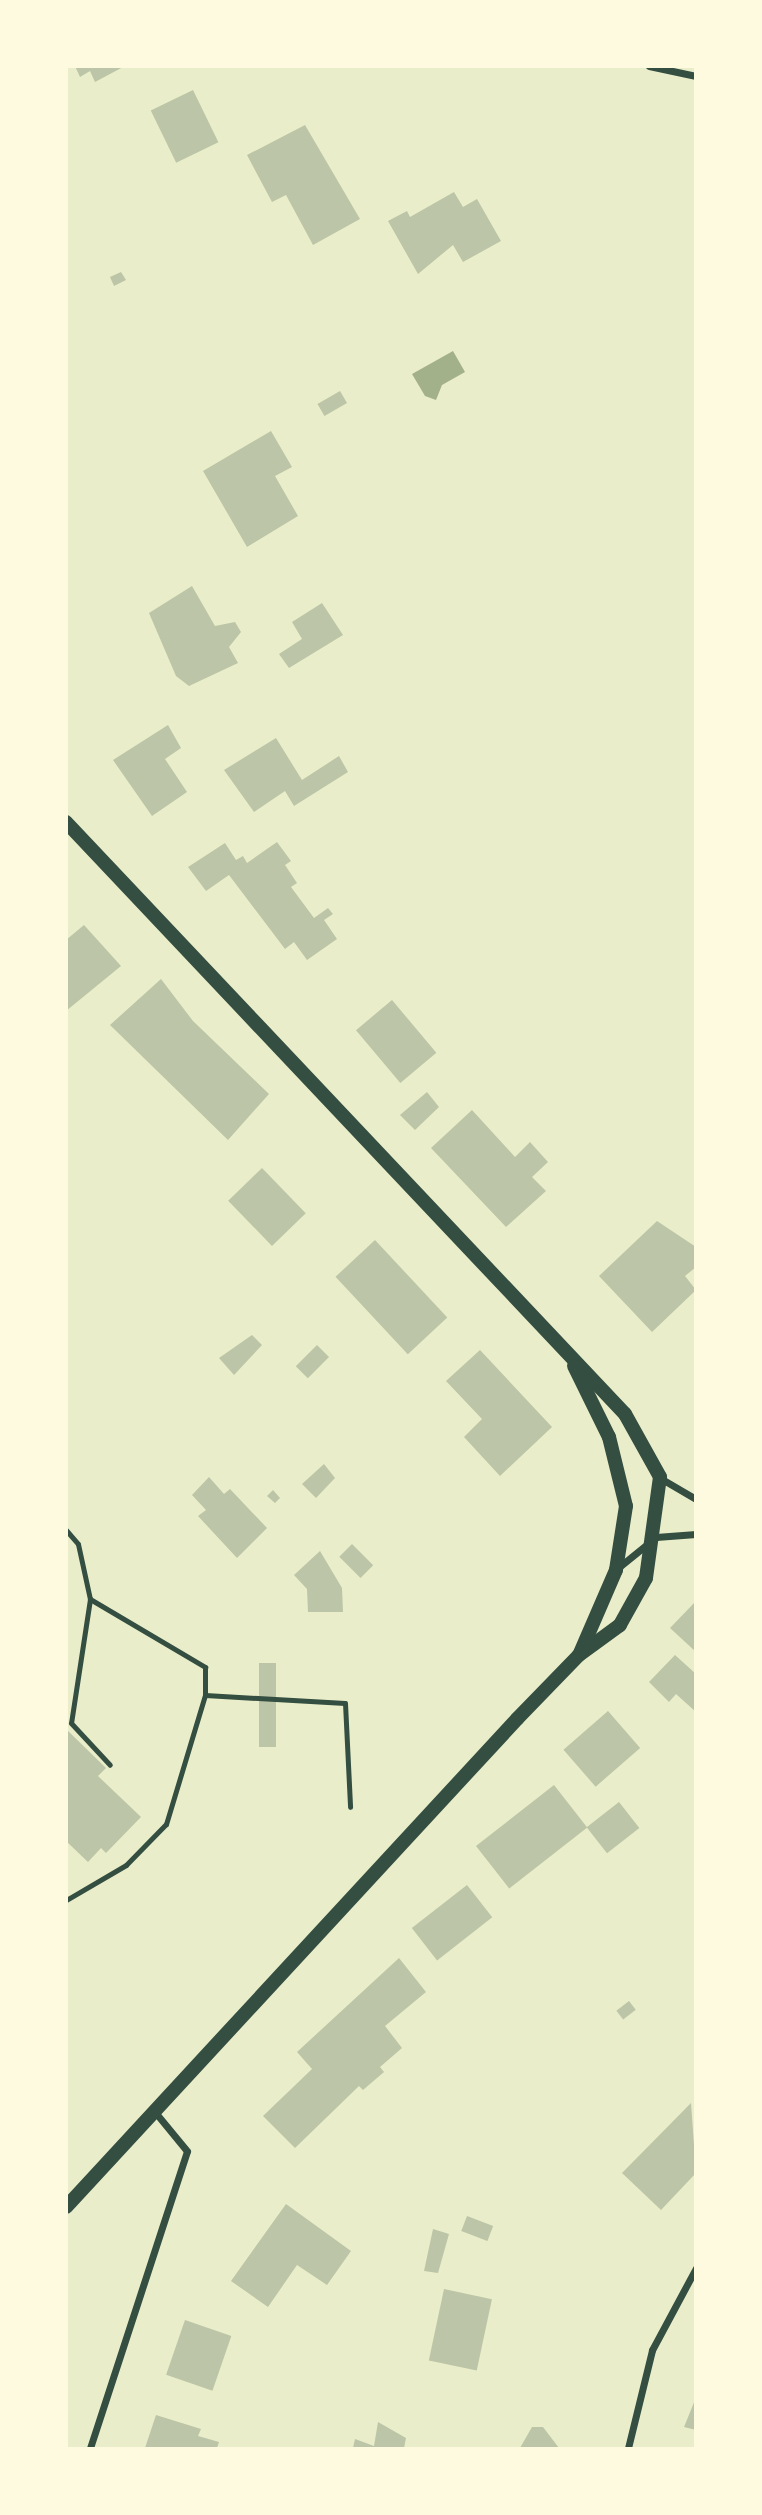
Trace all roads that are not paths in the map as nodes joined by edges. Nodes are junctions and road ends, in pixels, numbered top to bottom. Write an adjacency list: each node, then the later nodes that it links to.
1 (649, 66): 2 (street)
2 (695, 76)
3 (66, 822): 4 (main road)
4 (567, 1352): 5 (main road); 10 (main road)
5 (660, 1477): 6 (street); 9 (main road)
6 (695, 1499)
7 (66, 1530): 11 (lane)
8 (695, 1534): 9 (street)
9 (656, 1537): 10 (street); 12 (main road)
10 (616, 1570): 12 (main road)
11 (90, 1599): 13 (lane); 14 (lane)
12 (579, 1655): 17 (main road)
13 (205, 1695): 15 (lane); 16 (lane)
14 (110, 1765)
15 (350, 1807)
16 (66, 1900)
17 (154, 2112): 18 (main road); 20 (street)
18 (66, 2207)
19 (695, 2268): 21 (street)
20 (90, 2448)
21 (628, 2448)

